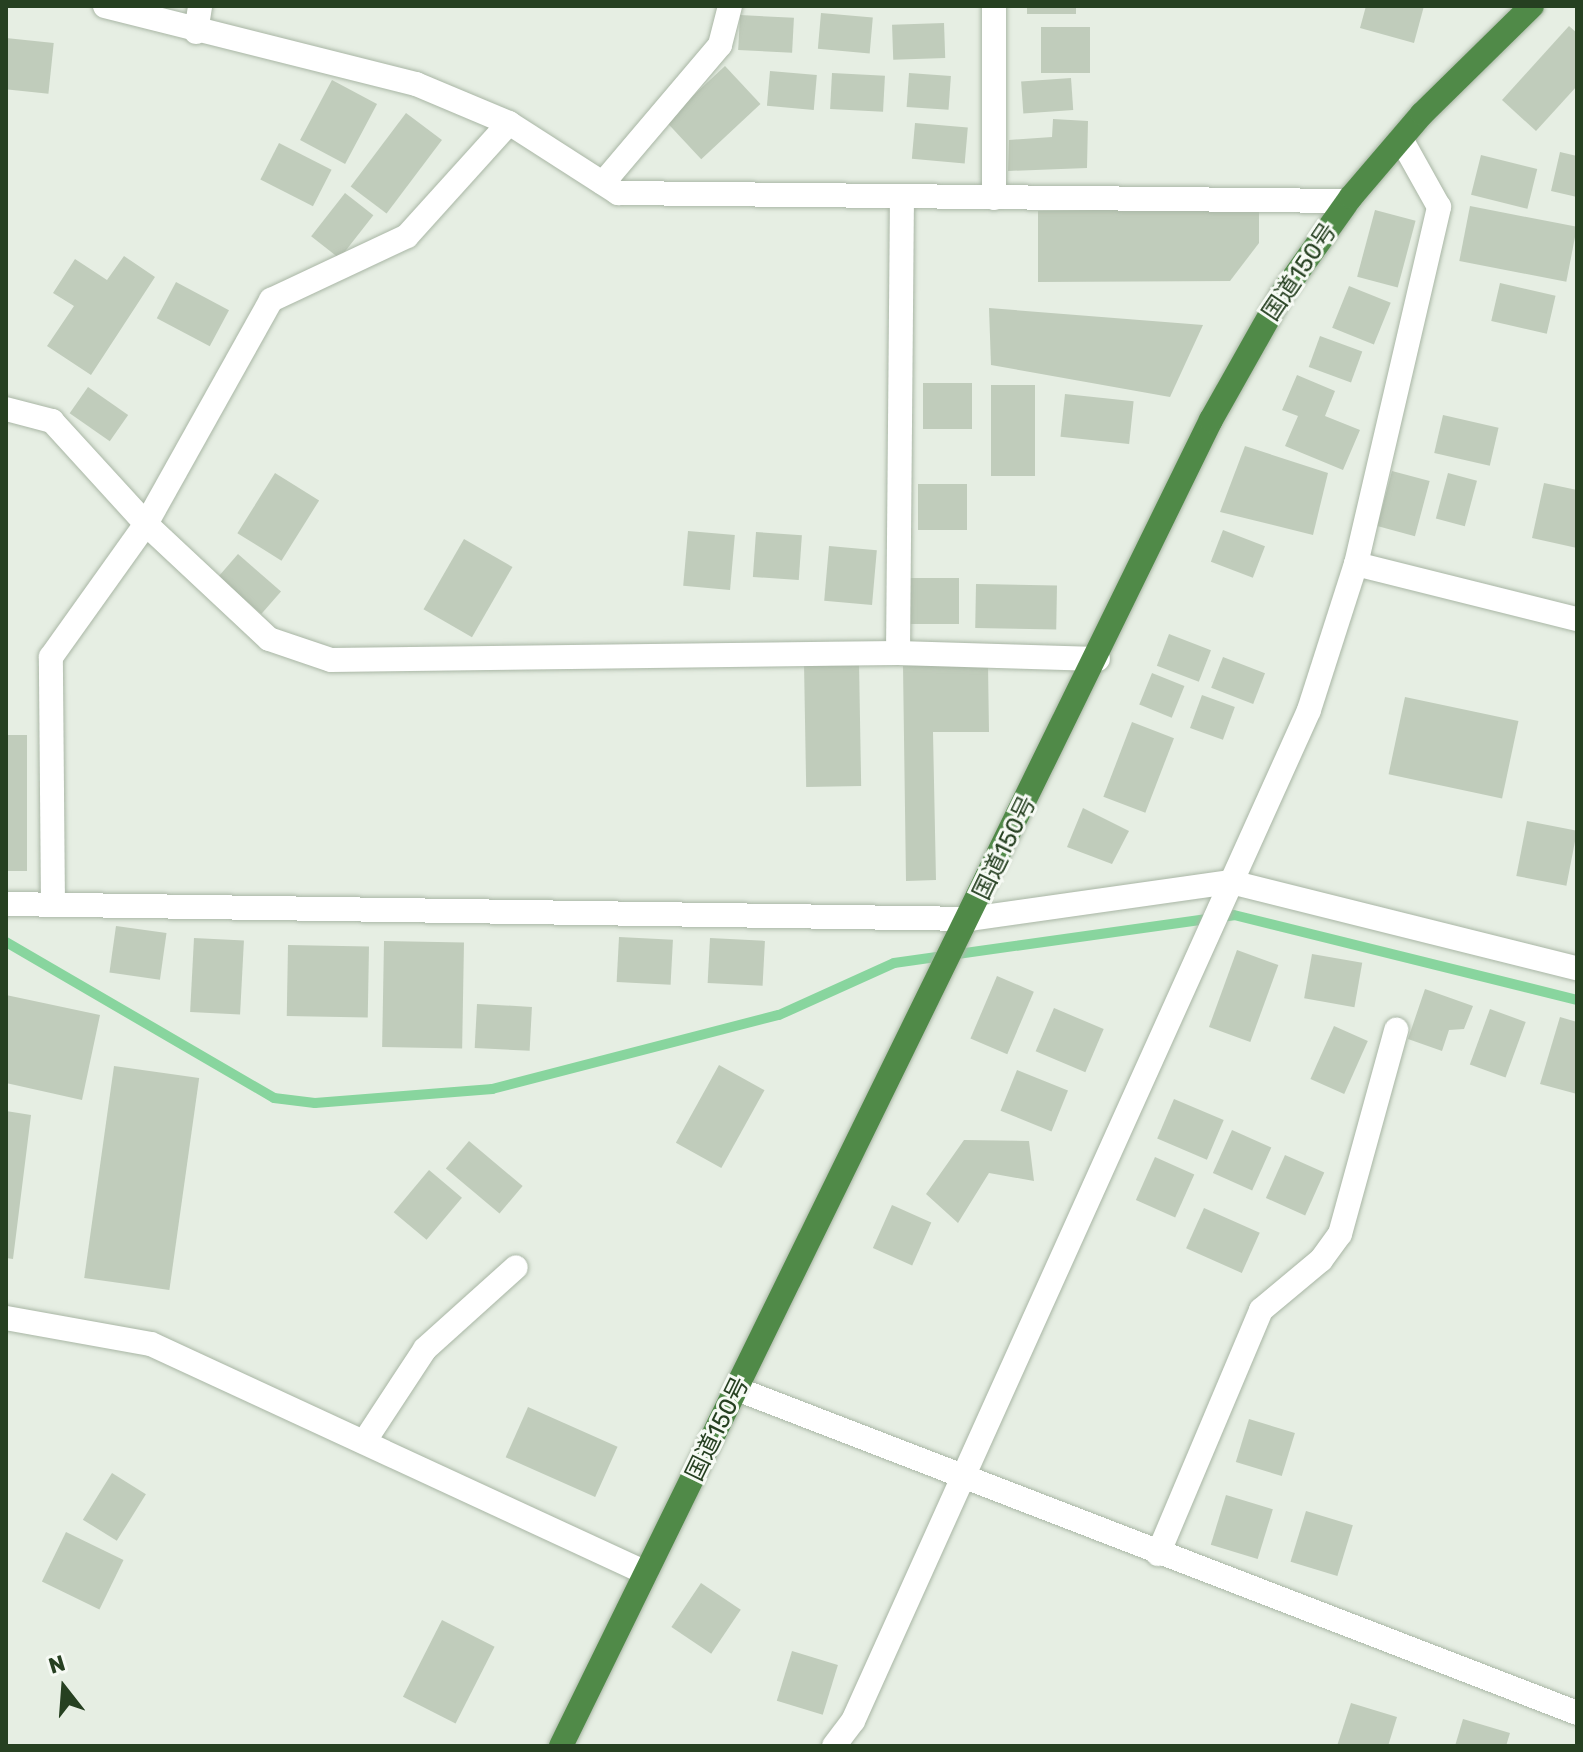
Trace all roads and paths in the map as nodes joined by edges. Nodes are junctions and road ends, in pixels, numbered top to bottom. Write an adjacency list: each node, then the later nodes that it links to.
1 (105, 6): 6 (street)
2 (200, 6): 6 (street)
3 (730, 6): 9 (street)
4 (994, 6): 11 (street)
5 (1532, 6): 8 (highway, 国道150号)
6 (196, 32): 7 (street)
7 (509, 123): 9 (street); 14 (street)
8 (1401, 139): 12 (highway, 国道150号); 15 (street)
9 (603, 183): 10 (street)
10 (902, 197): 11 (street); 17 (street)
11 (994, 198): 12 (street)
12 (1348, 201): 18 (highway, 国道150号)
13 (6, 409): 14 (street)
14 (146, 524): 17 (street); 21 (street)
15 (1356, 564): 16 (street); 19 (street)
16 (1577, 619)
17 (898, 653): 18 (street)
18 (1098, 659): 22 (highway, 国道150号)
19 (1231, 882): 22 (street); 23 (street); 29 (street)
20 (6, 904): 21 (street)
21 (53, 905): 22 (street)
22 (970, 919): 27 (highway, 国道150号)
23 (1577, 968)
24 (1396, 1030): 30 (street)
25 (516, 1267): 28 (street)
26 (6, 1318): 28 (street)
27 (737, 1389): 29 (street); 31 (highway, 国道150号)
28 (364, 1442): 31 (street)
29 (960, 1479): 30 (street); 34 (street)
30 (1158, 1554): 32 (street)
31 (646, 1573): 33 (highway, 国道150号)
32 (1577, 1713)
33 (561, 1746)
34 (834, 1746)

